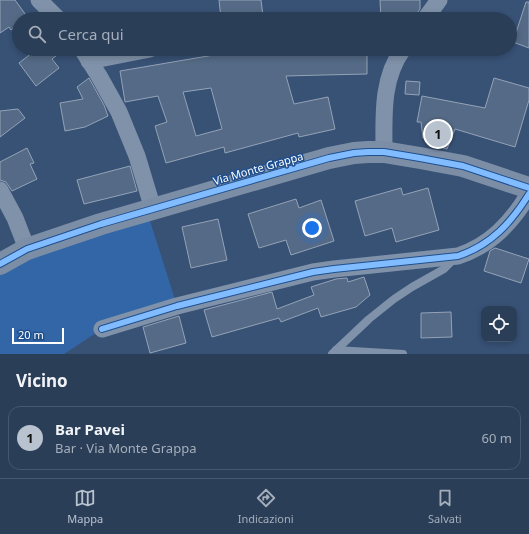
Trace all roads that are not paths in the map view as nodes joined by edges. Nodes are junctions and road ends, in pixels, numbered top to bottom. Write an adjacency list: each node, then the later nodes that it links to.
1 (39, 0): 3 (street)
2 (439, 0): 4 (street)
3 (51, 12)
4 (430, 12)
5 (87, 56): 11 (street)
6 (398, 56): 7 (street)
7 (384, 152): 8 (street, Via Monte Grappa); 11 (street, Via Monte Grappa)
8 (529, 188)
9 (0, 190): 12 (street)
10 (529, 194): 13 (street)
11 (153, 209): 12 (street, Via Monte Grappa)
12 (27, 249): 14 (street, Via Monte Grappa)
13 (458, 256): 15 (street); 16 (lane)
14 (0, 264)
15 (102, 330)
16 (334, 352): 17 (lane)
17 (403, 354)

